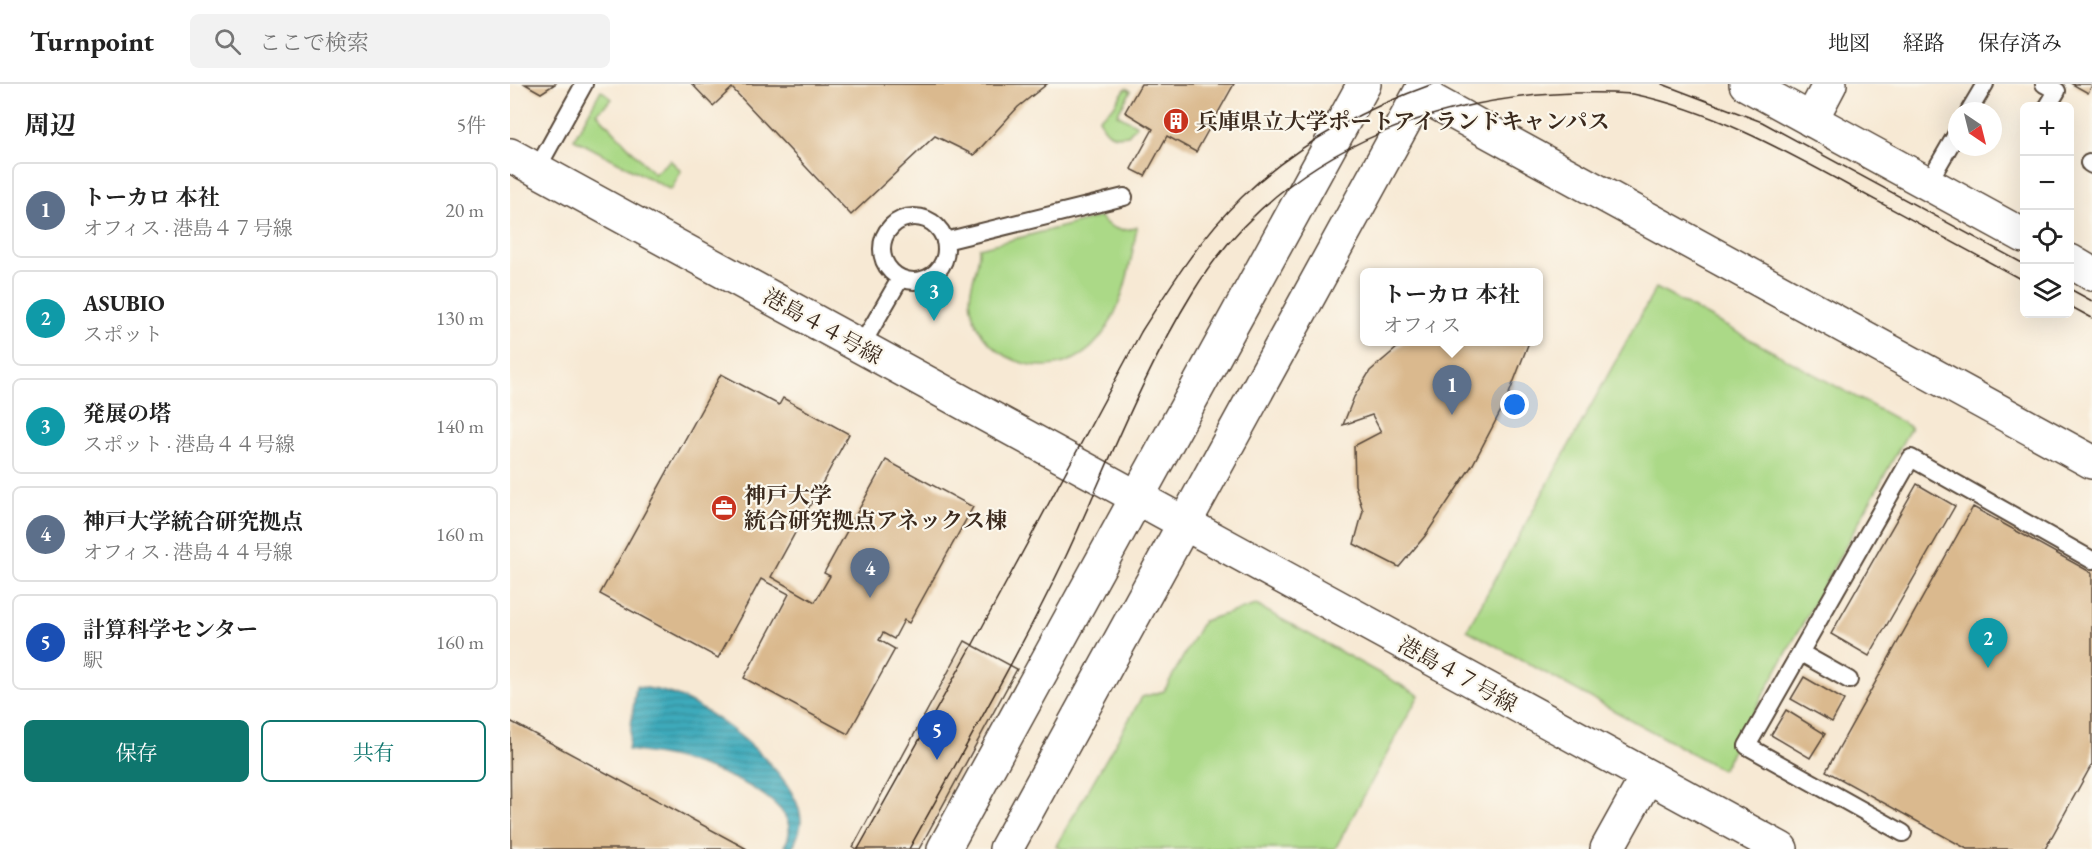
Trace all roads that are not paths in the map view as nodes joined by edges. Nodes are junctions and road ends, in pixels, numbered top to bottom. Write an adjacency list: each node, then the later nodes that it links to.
1 (584, 84): 12 (lane)
2 (1364, 84): 22 (street)
3 (1746, 84): 10 (street)
4 (1830, 84): 10 (street)
5 (1985, 84): 8 (lane)
6 (2044, 84): 9 (lane)
7 (1422, 89): 21 (street); 23 (street)
8 (1975, 102)
9 (2050, 102)
10 (1811, 120): 13 (street)
11 (1948, 149): 13 (lane)
12 (523, 162): 20 (street, 港島４４号線)
13 (1928, 183): 15 (street)
14 (1124, 197): 16 (lane)
15 (2020, 233)
16 (945, 241): 19 (lane); 19 (lane)
17 (2074, 263): 18 (street)
18 (2092, 274)
19 (900, 279): 20 (lane)
20 (861, 346): 22 (street, 港島４４号線)
21 (2092, 462)
22 (1137, 497): 23 (street, 港島４７号線); 29 (street)
23 (1185, 524): 27 (street, 港島４７号線); 30 (street)
24 (2092, 560): 25 (lane)
25 (1801, 653): 26 (lane); 28 (lane)
26 (1849, 680)
27 (1647, 777): 31 (street); 32 (street, 港島４７号線)
28 (1903, 833)
29 (944, 849)
30 (1006, 849)
31 (1607, 849)
32 (1781, 849)

